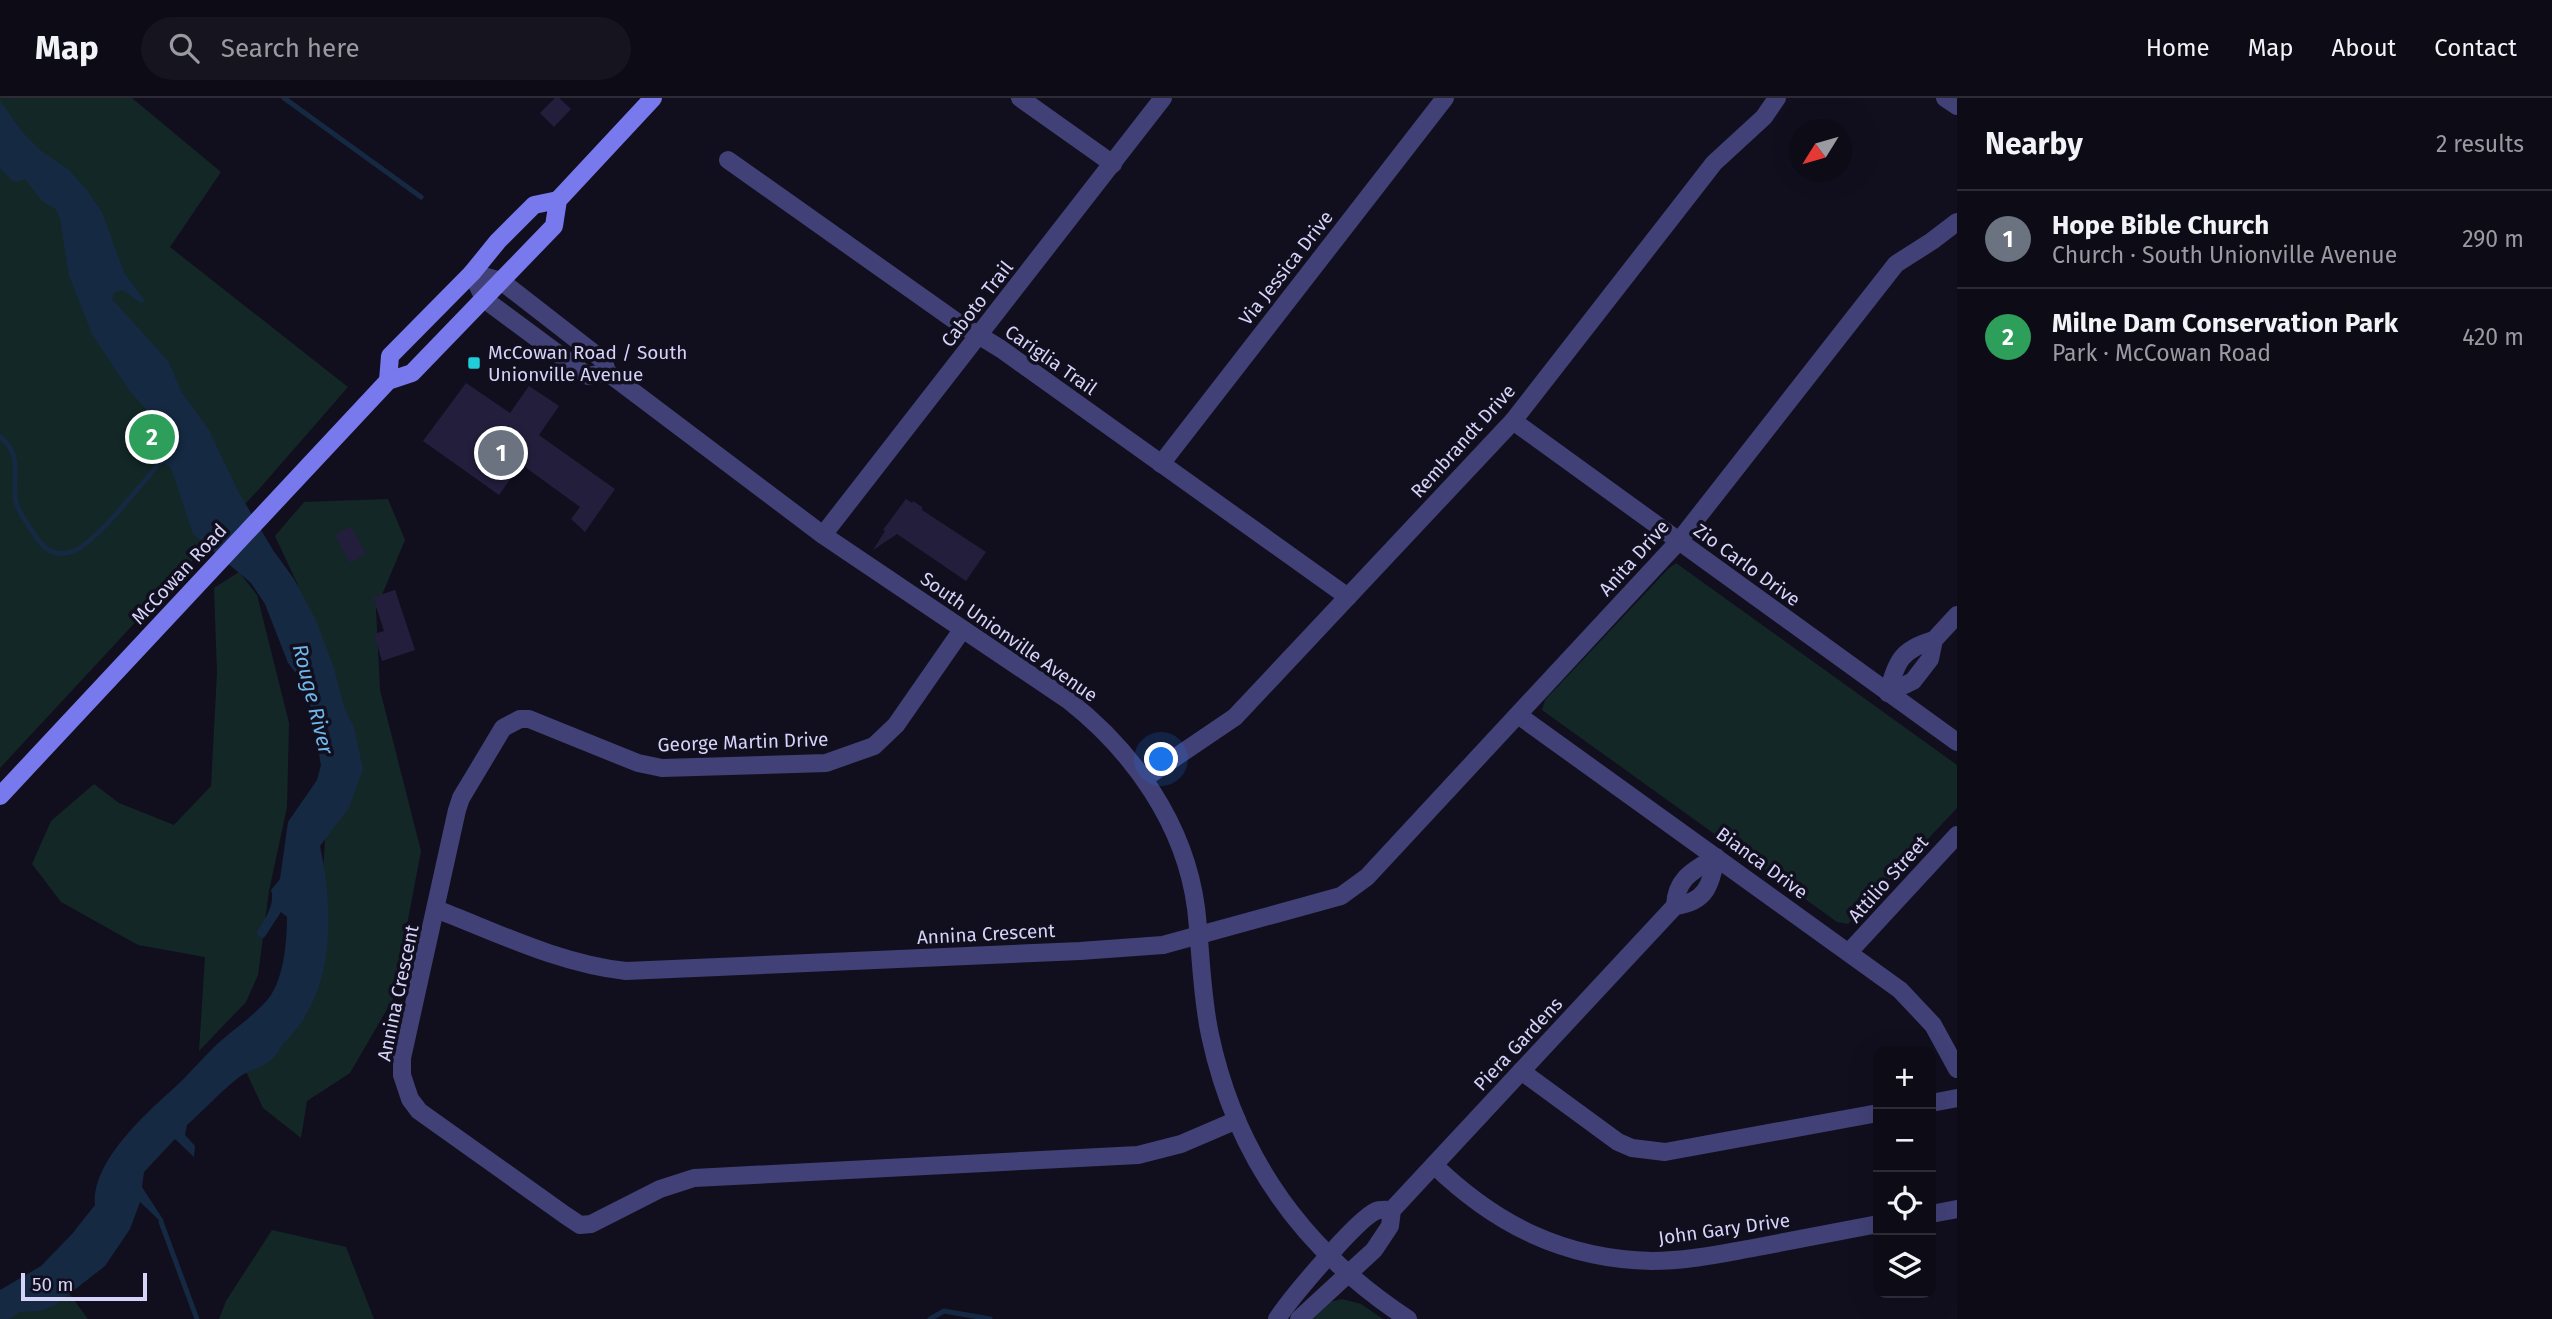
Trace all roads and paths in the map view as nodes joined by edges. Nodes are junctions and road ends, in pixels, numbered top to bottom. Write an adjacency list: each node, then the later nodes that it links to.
1 (653, 98): 10 (main road, McCowan Road)
2 (1020, 98): 9 (street)
3 (1163, 98): 9 (street, Caboto Trail)
4 (1445, 98): 19 (street, Via Jessica Drive)
5 (1777, 98): 18 (street, Rembrandt Drive)
6 (1945, 98): 7 (street)
7 (1957, 106)
8 (728, 160): 15 (street, Cariglia Trail)
9 (1113, 164): 15 (street, Caboto Trail)
10 (558, 201): 12 (main road, McCowan Road); 13 (main road, McCowan Road)
11 (1957, 222): 21 (street, Anita Drive)
12 (472, 273): 13 (street, South Unionville Avenue); 14 (street, South Unionville Avenue); 17 (main road, McCowan Road)
13 (501, 281): 14 (main road, McCowan Road); 16 (street, South Unionville Avenue)
14 (484, 299): 16 (street, South Unionville Avenue); 17 (main road, McCowan Road)
15 (978, 335): 19 (street, Cariglia Trail); 20 (street, Caboto Trail)
16 (607, 372): 20 (street, South Unionville Avenue)
17 (388, 381): 29 (main road, McCowan Road)
18 (1513, 421): 21 (street, Zio Carlo Drive); 22 (street, Rembrandt Drive)
19 (1161, 464): 22 (street, Cariglia Trail)
20 (823, 535): 24 (street, South Unionville Avenue)
21 (1679, 541): 25 (street, Zio Carlo Drive); 26 (street, Anita Drive)
22 (1348, 597): 28 (street, Rembrandt Drive)
23 (1957, 615): 25 (street)
24 (962, 630): 28 (street, South Unionville Avenue); 33 (street, George Martin Drive)
25 (1888, 693): 27 (street, Zio Carlo Drive)
26 (1518, 715): 31 (street, Bianca Drive); 32 (street, Anita Drive)
27 (1957, 741)
28 (1145, 778): 34 (street, South Unionville Avenue)
29 (0, 796)
30 (1957, 835): 35 (street, Attilio Street)
31 (1716, 857): 35 (street, Bianca Drive); 37 (street, Piera Gardens)
32 (1321, 902): 34 (street, Annina Crescent)
33 (436, 909): 34 (street, Annina Crescent); 41 (street, Annina Crescent)
34 (1199, 936): 41 (street, South Unionville Avenue)
35 (1849, 952): 36 (street, Bianca Drive)
36 (1957, 1069)
37 (1521, 1071): 40 (street); 42 (street, Piera Gardens)
38 (1957, 1098): 39 (street)
39 (1936, 1102)
40 (1873, 1114)
41 (1237, 1120): 47 (street, South Unionville Avenue)
42 (1434, 1165): 44 (street, Piera Gardens); 46 (street, John Gary Drive)
43 (1957, 1209): 45 (street)
44 (1392, 1210): 47 (street, Piera Gardens); 48 (street, Piera Gardens)
45 (1936, 1213)
46 (1873, 1225)
47 (1329, 1257): 48 (street, South Unionville Avenue); 49 (street, Piera Gardens)
48 (1348, 1274): 50 (street, Piera Gardens); 51 (street, South Unionville Avenue)
49 (1277, 1319)
50 (1299, 1319)
51 (1408, 1319)

